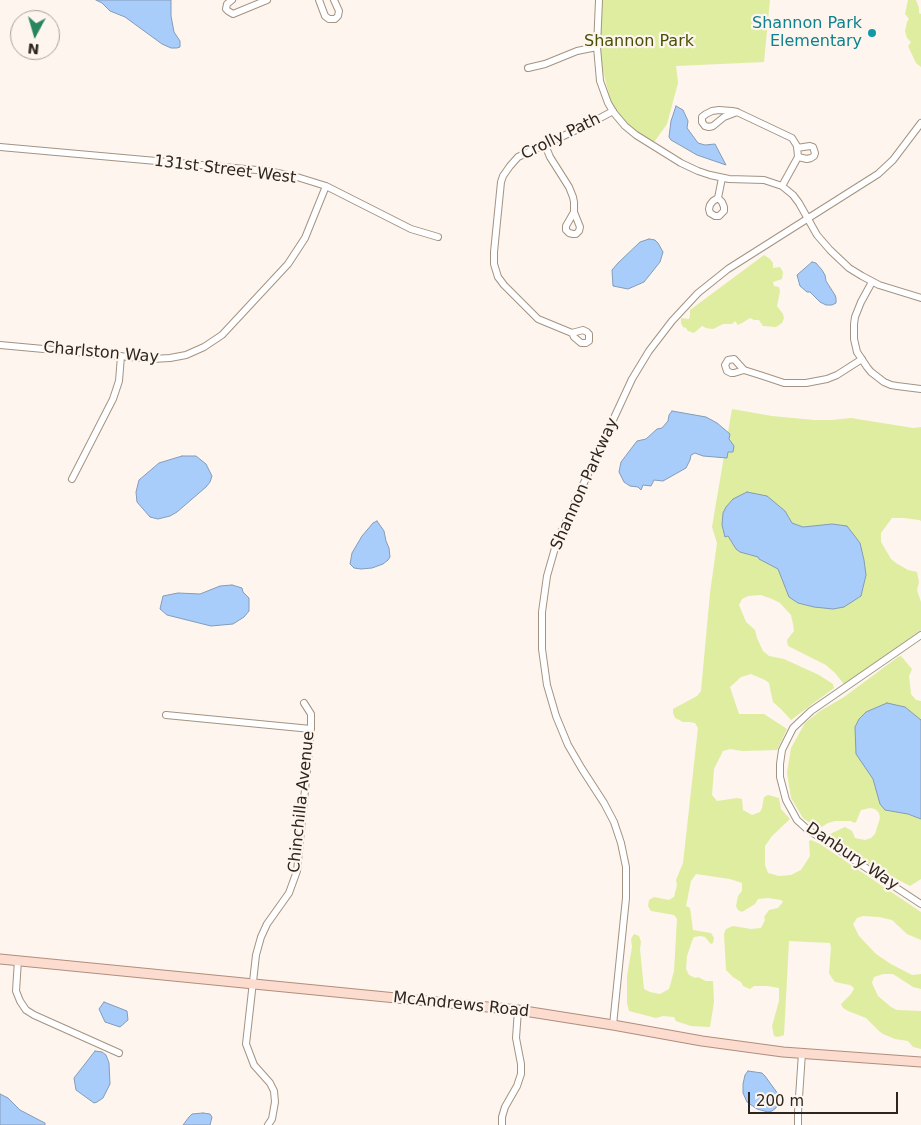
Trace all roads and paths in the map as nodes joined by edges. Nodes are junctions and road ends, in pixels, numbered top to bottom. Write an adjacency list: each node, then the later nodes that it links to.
1 (232, 0): 6 (street)
2 (267, 0): 6 (street)
3 (319, 0): 4 (street)
4 (334, 0)
5 (599, 0): 7 (street)
6 (255, 2)
7 (597, 47): 8 (street); 9 (street)
8 (528, 68)
9 (613, 111): 12 (street, Crolly Path); 16 (street)
10 (737, 112): 10 (street); 14 (street)
11 (921, 123): 21 (street, Shannon Parkway)
12 (545, 145): 20 (street); 25 (street, Crolly Path)
13 (0, 147): 17 (street, 131st Street West)
14 (797, 148): 15 (street); 15 (street)
15 (798, 157): 18 (street)
16 (722, 178): 18 (street); 19 (street)
17 (326, 186): 22 (street, 131st Street West); 27 (street, Charlston Way)
18 (782, 186): 21 (street)
19 (718, 198)
20 (574, 212)
21 (808, 218): 23 (street); 41 (street, Shannon Parkway)
22 (438, 237)
23 (872, 282): 24 (street); 28 (street)
24 (921, 298)
25 (572, 333)
26 (0, 345): 27 (street, Charlston Way)
27 (121, 356): 31 (street)
28 (862, 359): 29 (street); 30 (street)
29 (744, 370)
30 (921, 389)
31 (72, 479)
32 (921, 635): 36 (street, Danbury Way)
33 (304, 703): 35 (street, Chinchilla Avenue)
34 (166, 715): 35 (street)
35 (311, 729): 39 (street, Chinchilla Avenue)
36 (921, 904)
37 (0, 958): 38 (main road, McAndrews Road)
38 (18, 960): 39 (main road, McAndrews Road); 42 (street)
39 (253, 983): 40 (main road, McAndrews Road); 45 (street, Chinchilla Avenue)
40 (518, 1010): 41 (main road, McAndrews Road); 46 (street)
41 (613, 1025): 43 (main road, McAndrews Road)
42 (119, 1053)
43 (802, 1054): 44 (main road, McAndrews Road); 47 (street)
44 (921, 1062)
45 (268, 1125)
46 (502, 1125)
47 (798, 1125)

